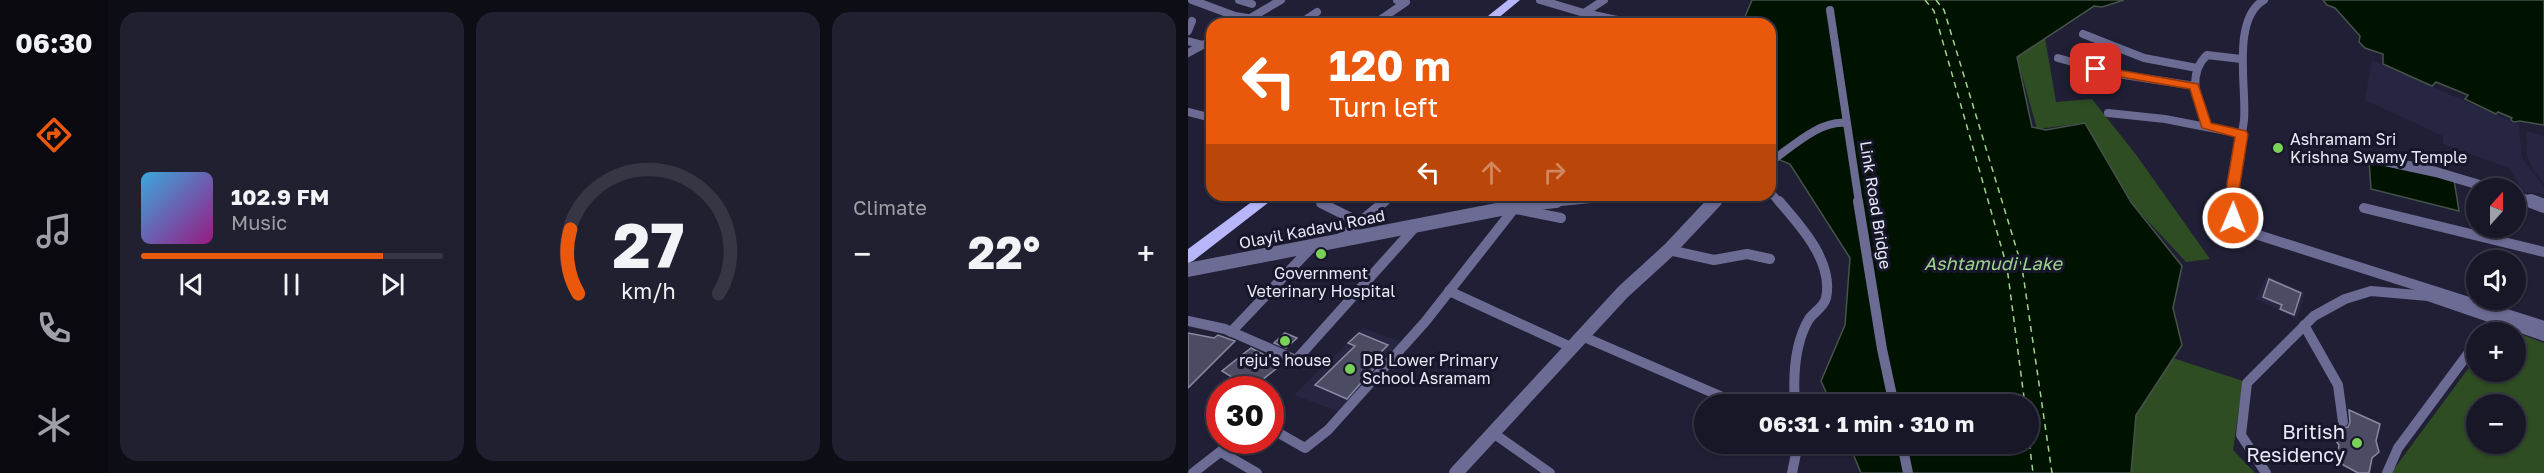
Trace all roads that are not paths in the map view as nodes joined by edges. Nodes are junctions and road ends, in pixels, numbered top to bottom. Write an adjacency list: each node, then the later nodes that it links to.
1 (1192, 0): 14 (street)
2 (1239, 0): 10 (street)
3 (1281, 0): 14 (street)
4 (1397, 0): 9 (street)
5 (1515, 0): 17 (main road)
6 (1540, 0): 13 (street)
7 (1604, 0): 13 (street)
8 (2264, 0): 27 (street)
9 (1407, 1): 16 (street)
10 (1252, 4)
11 (1830, 10): 33 (street, Link Road Bridge)
12 (1317, 12): 15 (street)
13 (1584, 13): 18 (street)
14 (1250, 18)
15 (1308, 18)
16 (1383, 18)
17 (1492, 18)
18 (1608, 18)
19 (1192, 21): 20 (street)
20 (1188, 31)
21 (2083, 34): 28 (street)
22 (1188, 41): 24 (street)
23 (1206, 43): 24 (street)
24 (1203, 45): 25 (street)
25 (1188, 53)
26 (2058, 58): 29 (street)
27 (2241, 59): 28 (street); 35 (street)
28 (2197, 68): 29 (street)
29 (2194, 86): 34 (street)
30 (1188, 112): 32 (street)
31 (2108, 113): 34 (street)
32 (1206, 116)
33 (1846, 123): 36 (street); 74 (street, Link Road Bridge)
34 (2206, 126): 35 (street)
35 (2242, 134): 66 (street)
36 (1776, 158)
37 (2371, 158): 38 (street)
38 (2466, 181)
39 (1776, 199): 73 (street)
40 (2526, 200): 46 (street)
41 (2544, 200): 46 (street)
42 (1263, 201): 58 (main road)
43 (1385, 201): 52 (street)
44 (1568, 201): 49 (street, Olayil Kadavu Road)
45 (1714, 201): 56 (street)
46 (2530, 201): 48 (street)
47 (1321, 203): 52 (street)
48 (2544, 206)
49 (1515, 207): 51 (street); 53 (street, Olayil Kadavu Road); 61 (street)
50 (2364, 208): 57 (street)
51 (1561, 218)
52 (1359, 222): 54 (street)
53 (1417, 225): 54 (street, Olayil Kadavu Road); 67 (street)
54 (1338, 240): 55 (street, Olayil Kadavu Road)
55 (1314, 245): 60 (street, Olayil Kadavu Road); 67 (street)
56 (1669, 250): 59 (street); 69 (street)
57 (2544, 252)
58 (1188, 257)
59 (1770, 259)
60 (1188, 270)
61 (1449, 291): 70 (street); 77 (street)
62 (2495, 318): 64 (street); 65 (street); 68 (street)
63 (1188, 321): 67 (street)
64 (2492, 322)
65 (2304, 325): 75 (street); 88 (street)
66 (2544, 326)
67 (1231, 332)
68 (2544, 336)
69 (1584, 337): 70 (street); 72 (street)
70 (1573, 348): 76 (street)
71 (2466, 356): 89 (street)
72 (1716, 394)
73 (1795, 394)
74 (1892, 394)
75 (2343, 422)
76 (1493, 433): 84 (street); 85 (street)
77 (1284, 436)
78 (1218, 454): 82 (street)
79 (1224, 454): 83 (street)
80 (1796, 454): 86 (street)
81 (1904, 454): 87 (street)
82 (1193, 473)
83 (1257, 473)
84 (1456, 473)
85 (1550, 473)
86 (1792, 473)
87 (1908, 473)
88 (2266, 473)
89 (2387, 473)

